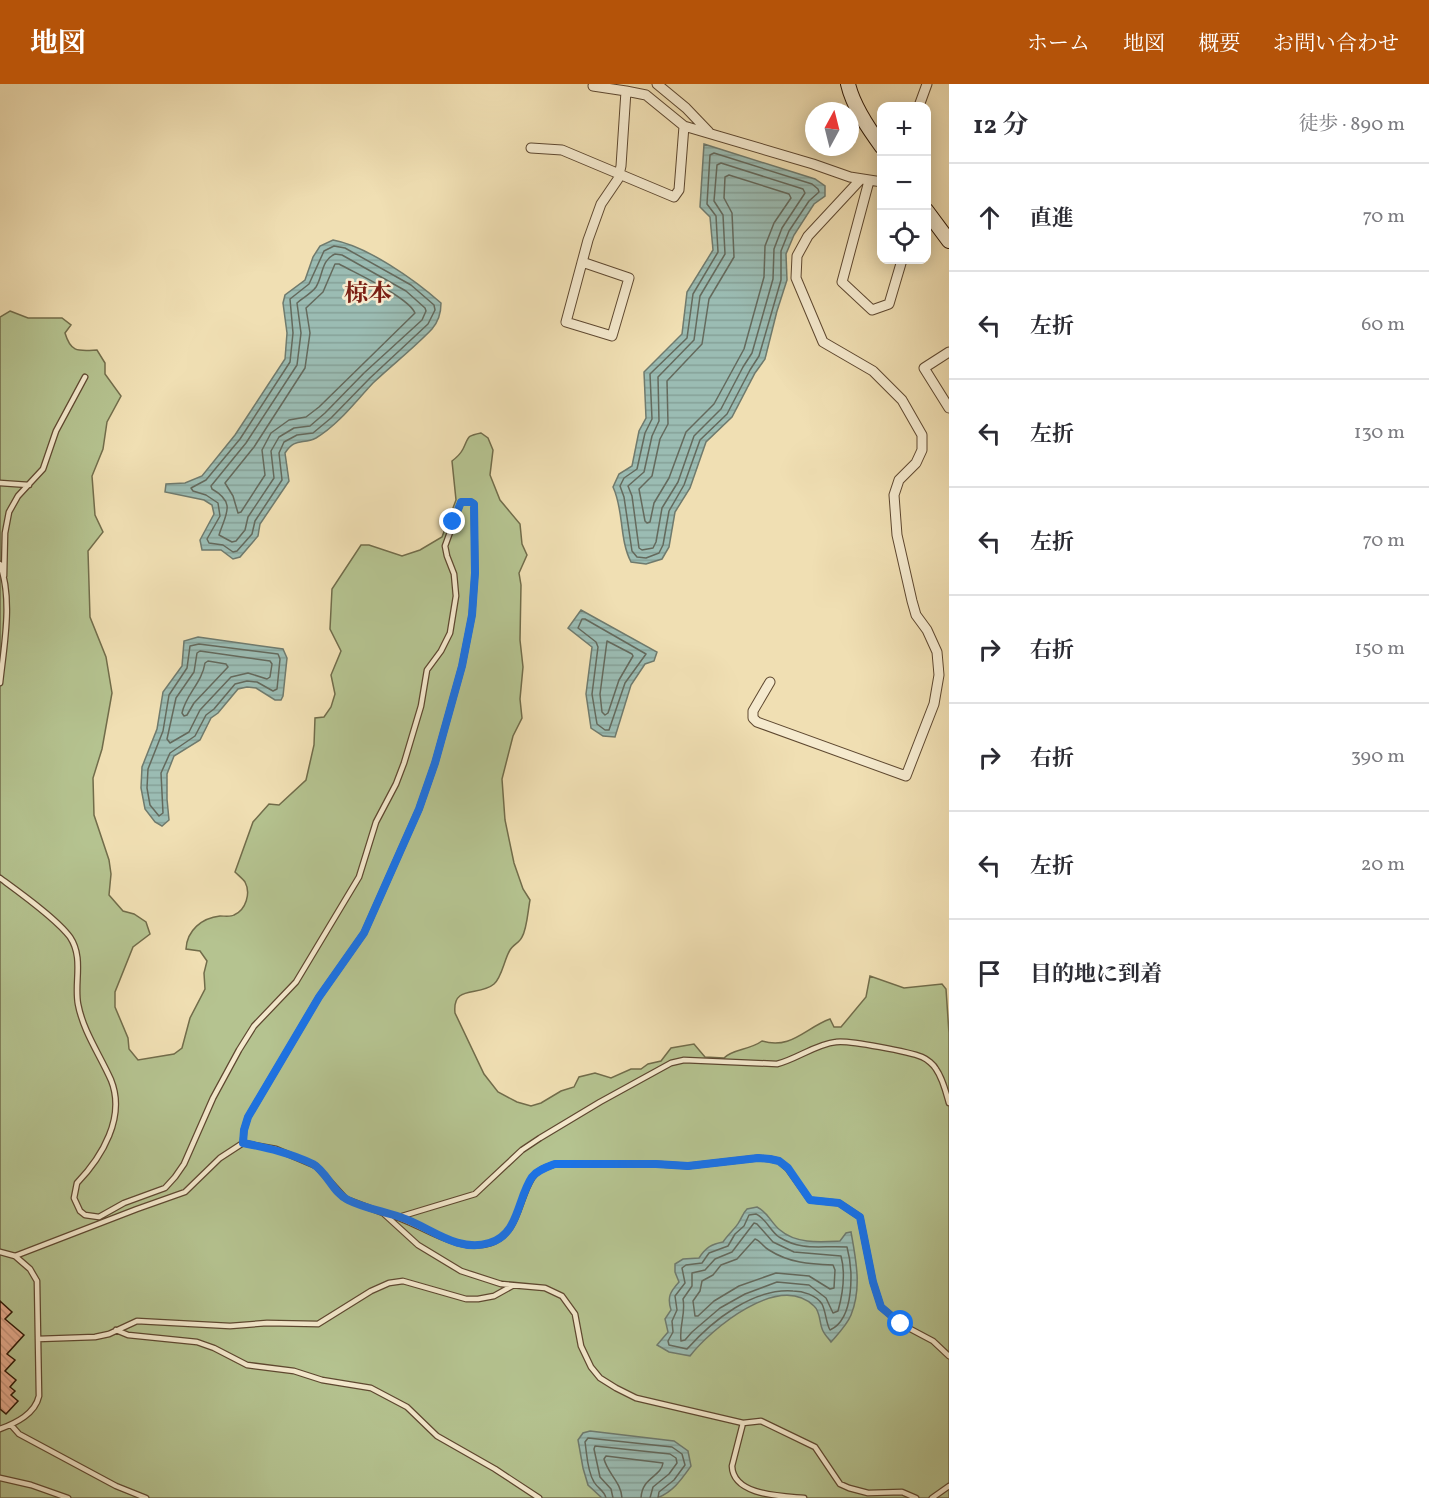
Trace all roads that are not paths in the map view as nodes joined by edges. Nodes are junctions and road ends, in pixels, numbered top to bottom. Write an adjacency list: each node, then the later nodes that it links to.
1 (657, 84): 8 (street)
2 (848, 84): 9 (street)
3 (927, 84): 6 (street)
4 (593, 86): 5 (street)
5 (626, 91): 7 (street); 11 (street)
6 (920, 102)
7 (684, 126): 8 (street); 11 (street)
8 (709, 132): 12 (street)
9 (877, 140)
10 (531, 148): 11 (street)
11 (619, 175): 16 (street)
12 (864, 181): 13 (street); 17 (street); 25 (street)
13 (877, 182)
14 (931, 216): 15 (street)
15 (949, 241)
16 (582, 262)
17 (901, 264)
18 (949, 352): 20 (street)
19 (85, 377): 22 (lane)
20 (949, 408)
21 (0, 483): 22 (lane)
22 (28, 485): 24 (lane)
23 (0, 564): 24 (lane)
24 (4, 576): 26 (lane)
25 (770, 682)
26 (0, 683)
27 (0, 878): 30 (lane)
28 (949, 1103): 33 (lane)
29 (243, 1143): 30 (lane); 31 (lane); 32 (lane)
30 (124, 1203): 32 (lane)
31 (383, 1213): 33 (lane); 36 (lane)
32 (125, 1214): 35 (lane)
33 (399, 1216): 39 (lane)
34 (0, 1252): 35 (lane)
35 (15, 1256): 38 (lane)
36 (513, 1286): 37 (lane); 40 (lane)
37 (116, 1330): 38 (lane); 47 (lane)
38 (38, 1339): 41 (lane)
39 (949, 1356)
40 (743, 1424): 48 (lane); 49 (lane)
41 (10, 1425): 42 (lane); 46 (lane)
42 (0, 1429)
43 (0, 1478): 45 (lane)
44 (949, 1486): 50 (lane)
45 (68, 1498)
46 (146, 1498)
47 (539, 1498)
48 (804, 1498)
49 (916, 1498)
50 (932, 1498)

